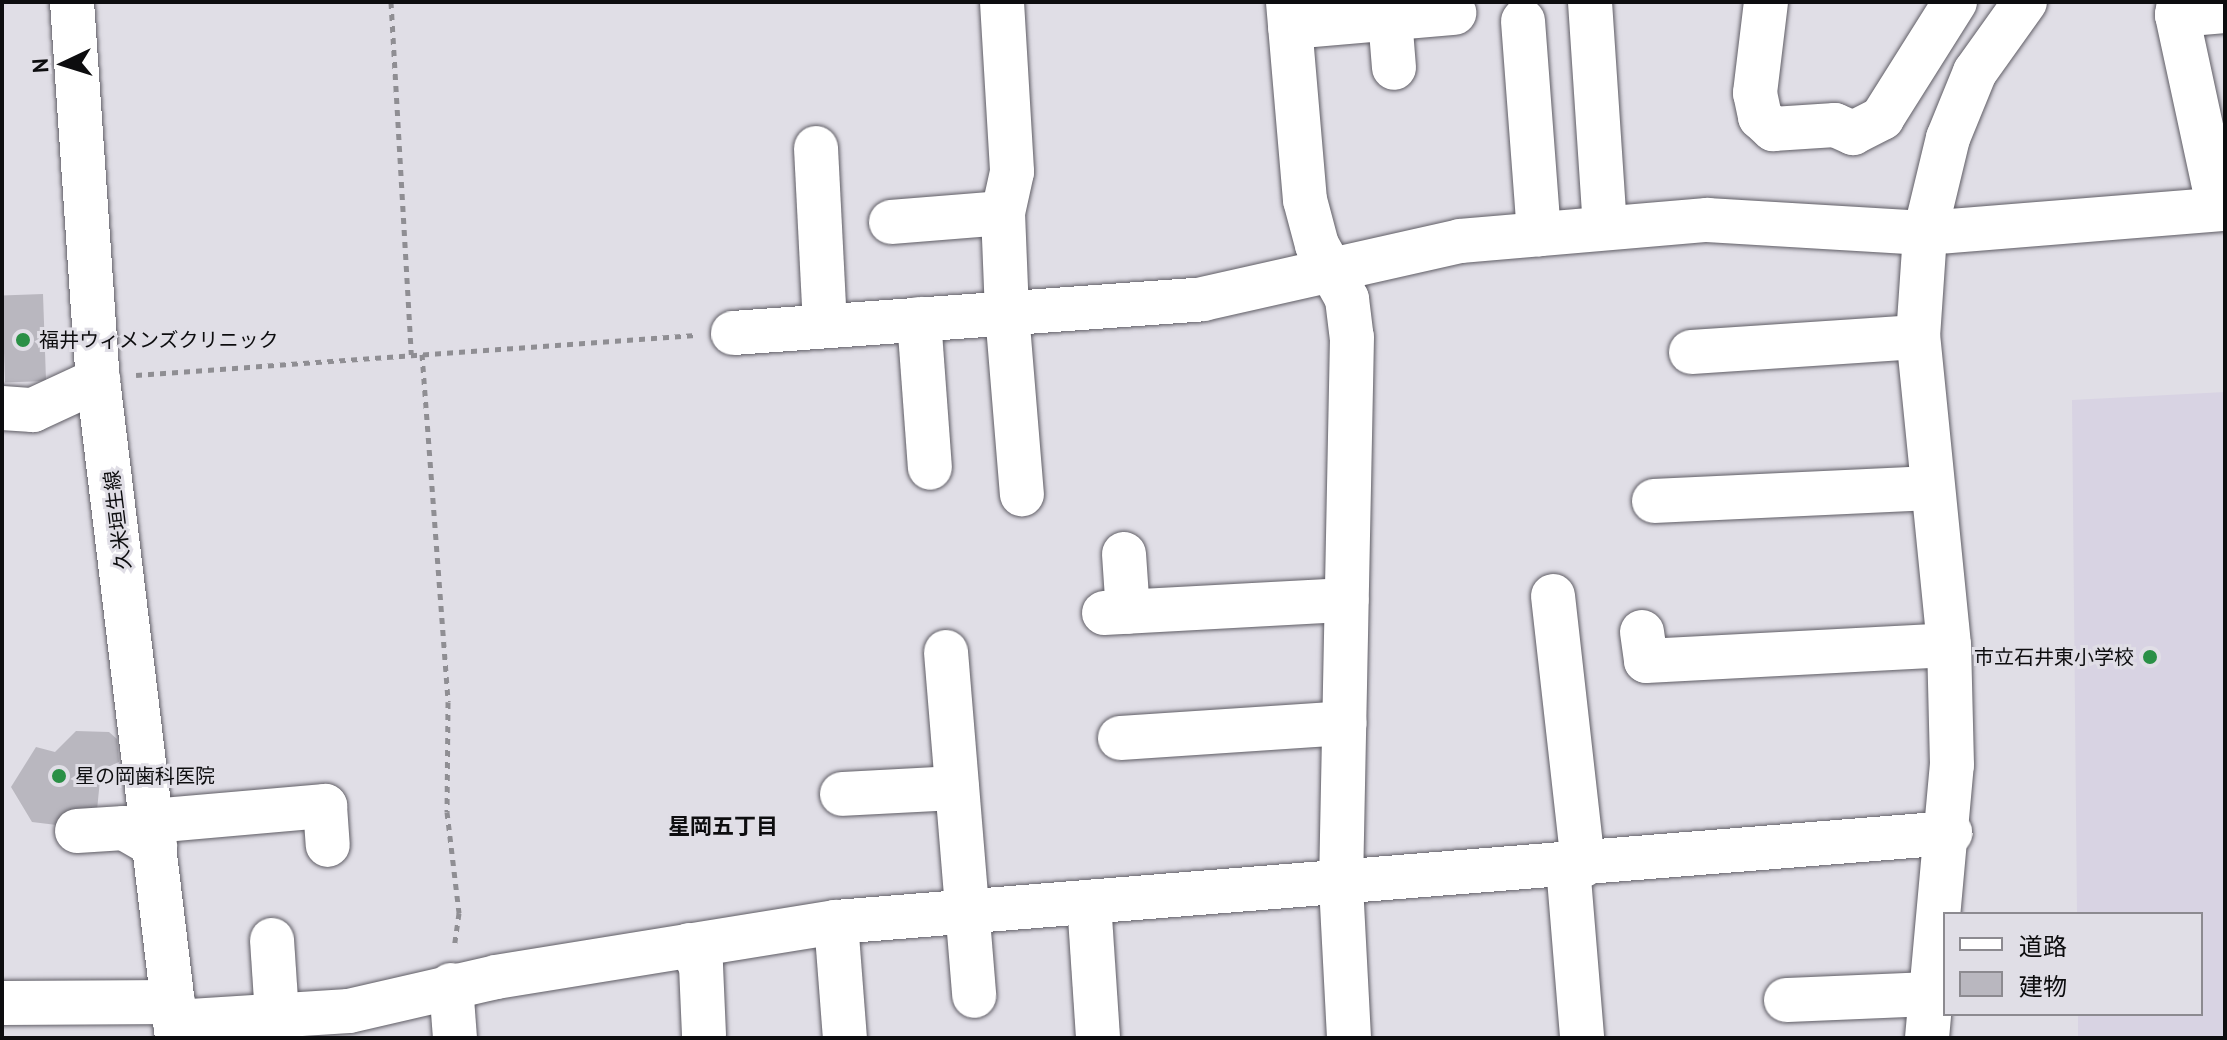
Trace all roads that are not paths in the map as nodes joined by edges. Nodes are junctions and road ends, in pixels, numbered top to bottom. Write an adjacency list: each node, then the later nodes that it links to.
1 (72, 2): 29 (street, 久米垣生線)
2 (1002, 2): 17 (street)
3 (1590, 2): 19 (street)
4 (1766, 2): 6 (street)
5 (2025, 2): 13 (street)
6 (1958, 4): 13 (street)
7 (2178, 9): 8 (street); 16 (street)
8 (2225, 11)
9 (1454, 13): 11 (street)
10 (1289, 14): 11 (street); 22 (street)
11 (1390, 18): 14 (street)
12 (1523, 21): 21 (street)
13 (1994, 42): 20 (street)
14 (1394, 68)
15 (816, 148): 25 (street)
16 (2222, 209): 20 (street)
17 (1003, 213): 18 (street); 23 (street)
18 (891, 222)
19 (1605, 228): 20 (street); 21 (street)
20 (1925, 233): 27 (street)
21 (1539, 234): 22 (street)
22 (1331, 267): 23 (street); 37 (street)
23 (1007, 313): 24 (street); 33 (street)
24 (919, 319): 25 (street); 31 (street)
25 (825, 326): 26 (street)
26 (733, 333)
27 (1918, 337): 28 (street); 32 (street)
28 (1691, 352)
29 (98, 380): 30 (street); 46 (street, 久米垣生線)
30 (2, 408)
31 (930, 468)
32 (1931, 488): 34 (street); 39 (street)
33 (1022, 494)
34 (1654, 501)
35 (1124, 554): 37 (street)
36 (1553, 596): 49 (street)
37 (1347, 600): 41 (street)
38 (1642, 632): 39 (street)
39 (1949, 645): 47 (street)
40 (946, 652): 43 (street)
41 (1344, 723): 42 (street); 50 (street)
42 (1120, 738)
43 (957, 788): 44 (street); 52 (street)
44 (842, 794)
45 (77, 831): 46 (street)
46 (154, 833): 48 (street); 62 (street, 久米垣生線)
47 (1950, 833): 49 (street); 57 (street)
48 (328, 845)
49 (1576, 866): 50 (street); 68 (street)
50 (1341, 885): 51 (street); 67 (street)
51 (1089, 902): 52 (street); 66 (street)
52 (967, 910): 53 (street); 58 (street)
53 (836, 922): 55 (street); 65 (street)
54 (272, 940): 61 (street)
55 (689, 945): 56 (street); 63 (street)
56 (451, 985): 61 (street); 64 (street)
57 (1932, 994): 59 (street); 69 (street)
58 (974, 996)
59 (1786, 1000)
60 (15, 1015): 62 (street)
61 (277, 1016): 62 (street)
62 (175, 1021)
63 (704, 1035)
64 (455, 1038)
65 (845, 1038)
66 (1098, 1038)
67 (1349, 1038)
68 (1582, 1038)
69 (1927, 1038)

